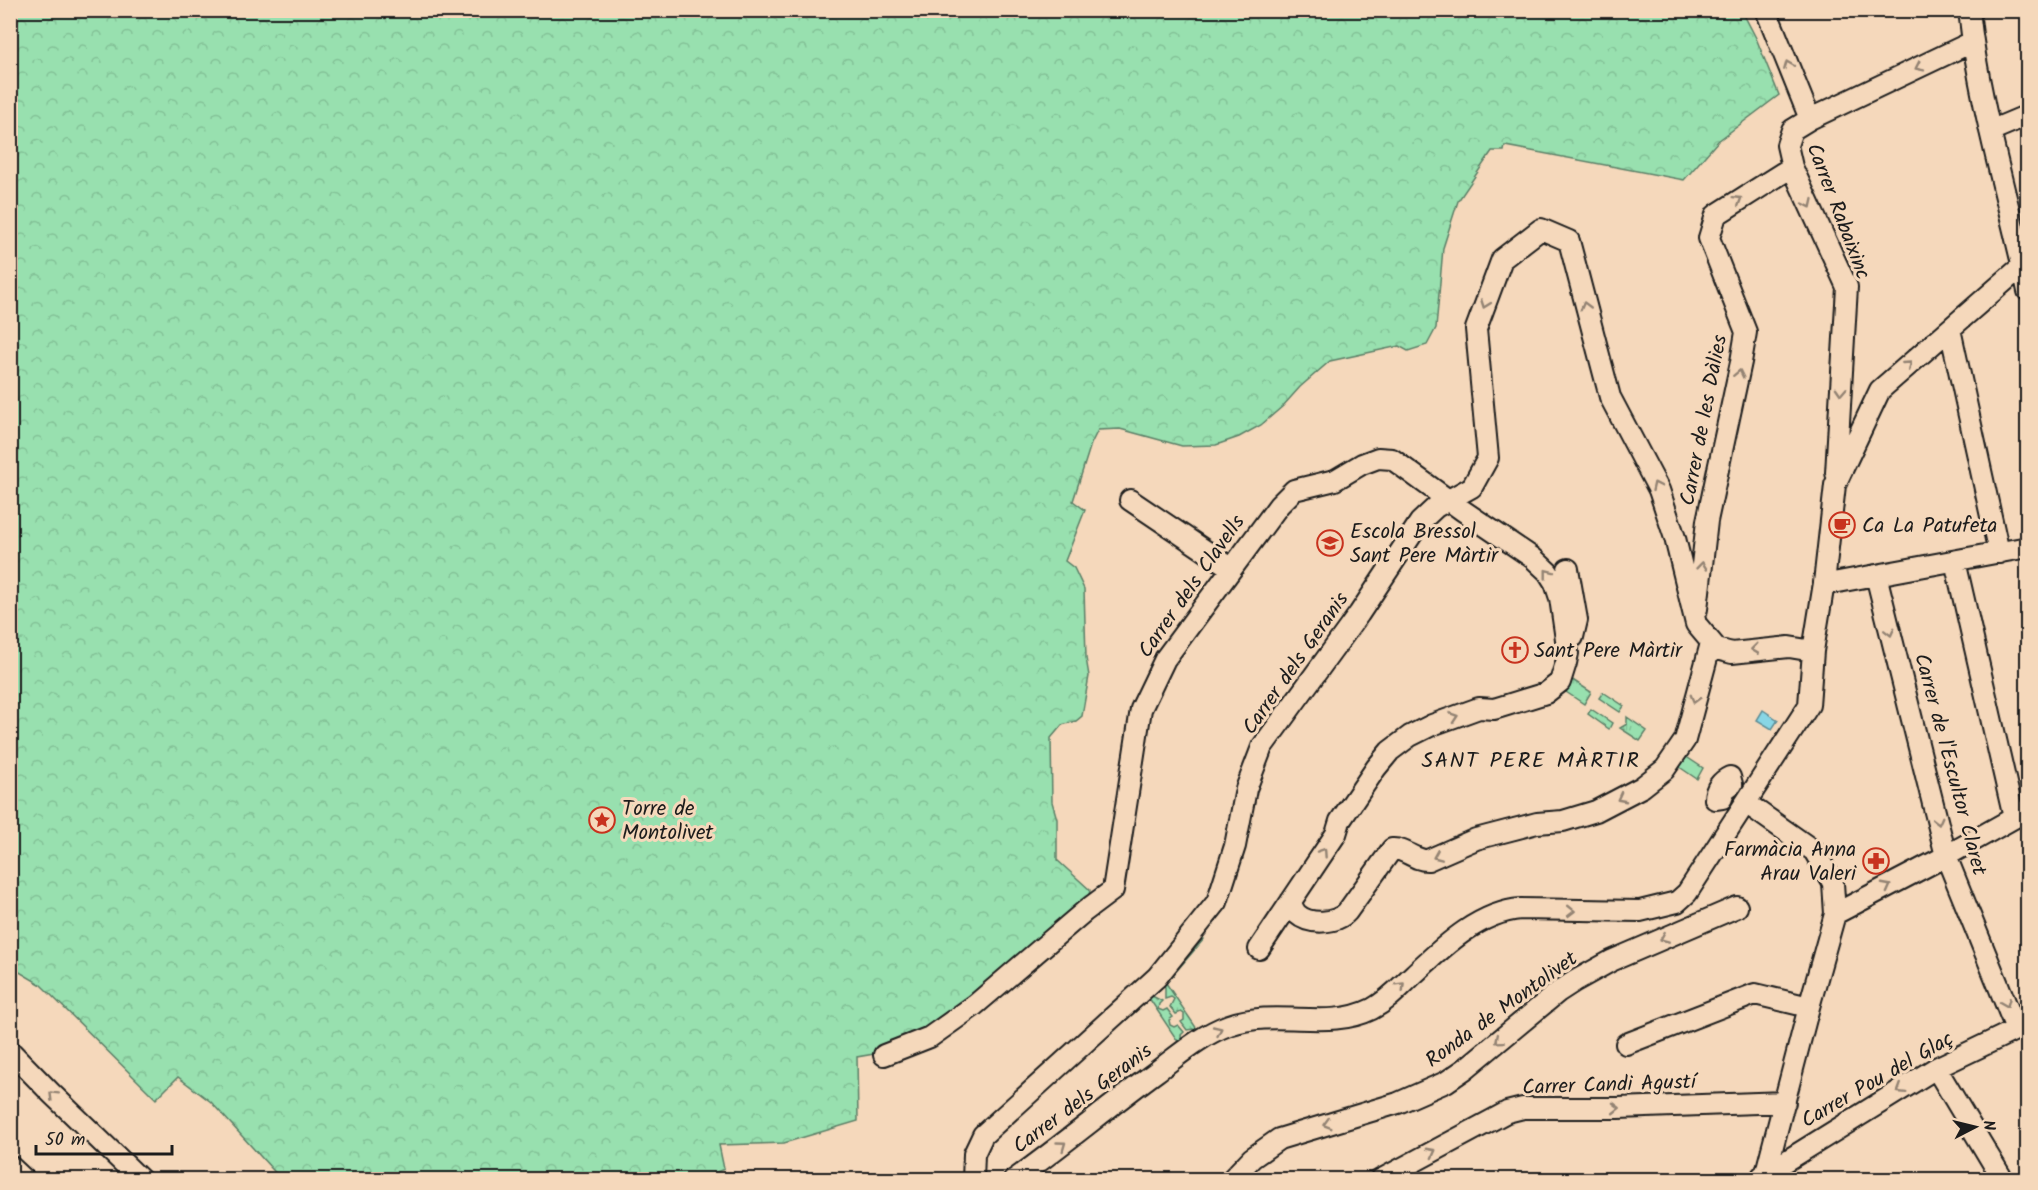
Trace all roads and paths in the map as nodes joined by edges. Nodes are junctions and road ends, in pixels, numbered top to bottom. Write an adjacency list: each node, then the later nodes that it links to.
1 (1766, 10): 5 (street, Carrer Rabaixinc, one-way to 1)
2 (1969, 10): 3 (street)
3 (1972, 42): 5 (street, one-way to 5); 6 (street)
4 (2028, 115): 6 (street)
5 (1810, 119): 7 (street, Carrer Rabaixinc)
6 (1990, 131): 8 (street)
7 (1792, 167): 11 (street, Carrer Rabaixinc, one-way to 11); 21 (street, Carrer de les Dàlies, one-way to 7)
8 (2025, 265): 9 (street); 10 (street)
9 (2028, 291)
10 (1950, 329): 11 (street, one-way to 10); 15 (street)
11 (1835, 484): 20 (street, Carrer Rabaixinc)
12 (1130, 500): 17 (street)
13 (1449, 500): 17 (street, Carrer dels Clavells); 21 (street, Carrer dels Geranis, one-way to 13); 24 (street, Carrer dels Clavells, one-way to 13); 45 (street, Carrer dels Geranis)
14 (2028, 547): 15 (street)
15 (1999, 553): 16 (street)
16 (1955, 561): 19 (street); 26 (street)
17 (1231, 567): 38 (street, Carrer dels Clavells)
18 (1568, 569): 24 (street)
19 (1876, 575): 20 (street); 27 (street, Carrer de l'Escultor Claret, one-way to 27)
20 (1824, 583): 23 (street, Carrer Rabaixinc)
21 (1696, 624): 22 (street, Carrer dels Geranis)
22 (1711, 643): 23 (street, one-way to 22); 29 (street, one-way to 29)
23 (1813, 651): 25 (street)
24 (1568, 653): 29 (street, one-way to 24)
25 (1746, 803): 28 (street); 31 (street)
26 (2021, 814): 27 (street)
27 (1946, 856): 31 (street, one-way to 27); 35 (street, Carrer de l'Escultor Claret, one-way to 35)
28 (1687, 893): 32 (street); 46 (street, Carrer dels Geranis, one-way to 28)
29 (1291, 901): 33 (street)
30 (1737, 907): 32 (street, Ronda de Montolivet)
31 (1835, 914): 34 (street)
32 (1700, 922): 47 (street, Ronda de Montolivet, one-way to 47)
33 (1259, 949)
34 (1809, 1007): 36 (street); 40 (street)
35 (2022, 1027): 39 (street, Carrer Pou del Glaç)
36 (1626, 1044)
37 (10, 1051): 44 (street, one-way to 37)
38 (885, 1055)
39 (1936, 1068): 42 (street, Carrer Pou del Glaç, one-way to 42); 49 (street)
40 (1785, 1102): 42 (street); 48 (street, Carrer Candi Agustí, one-way to 40)
41 (10, 1166): 43 (street)
42 (1764, 1178)
43 (25, 1179)
44 (141, 1179)
45 (973, 1179)
46 (1014, 1179)
47 (1231, 1179)
48 (1380, 1179)
49 (2003, 1179)

